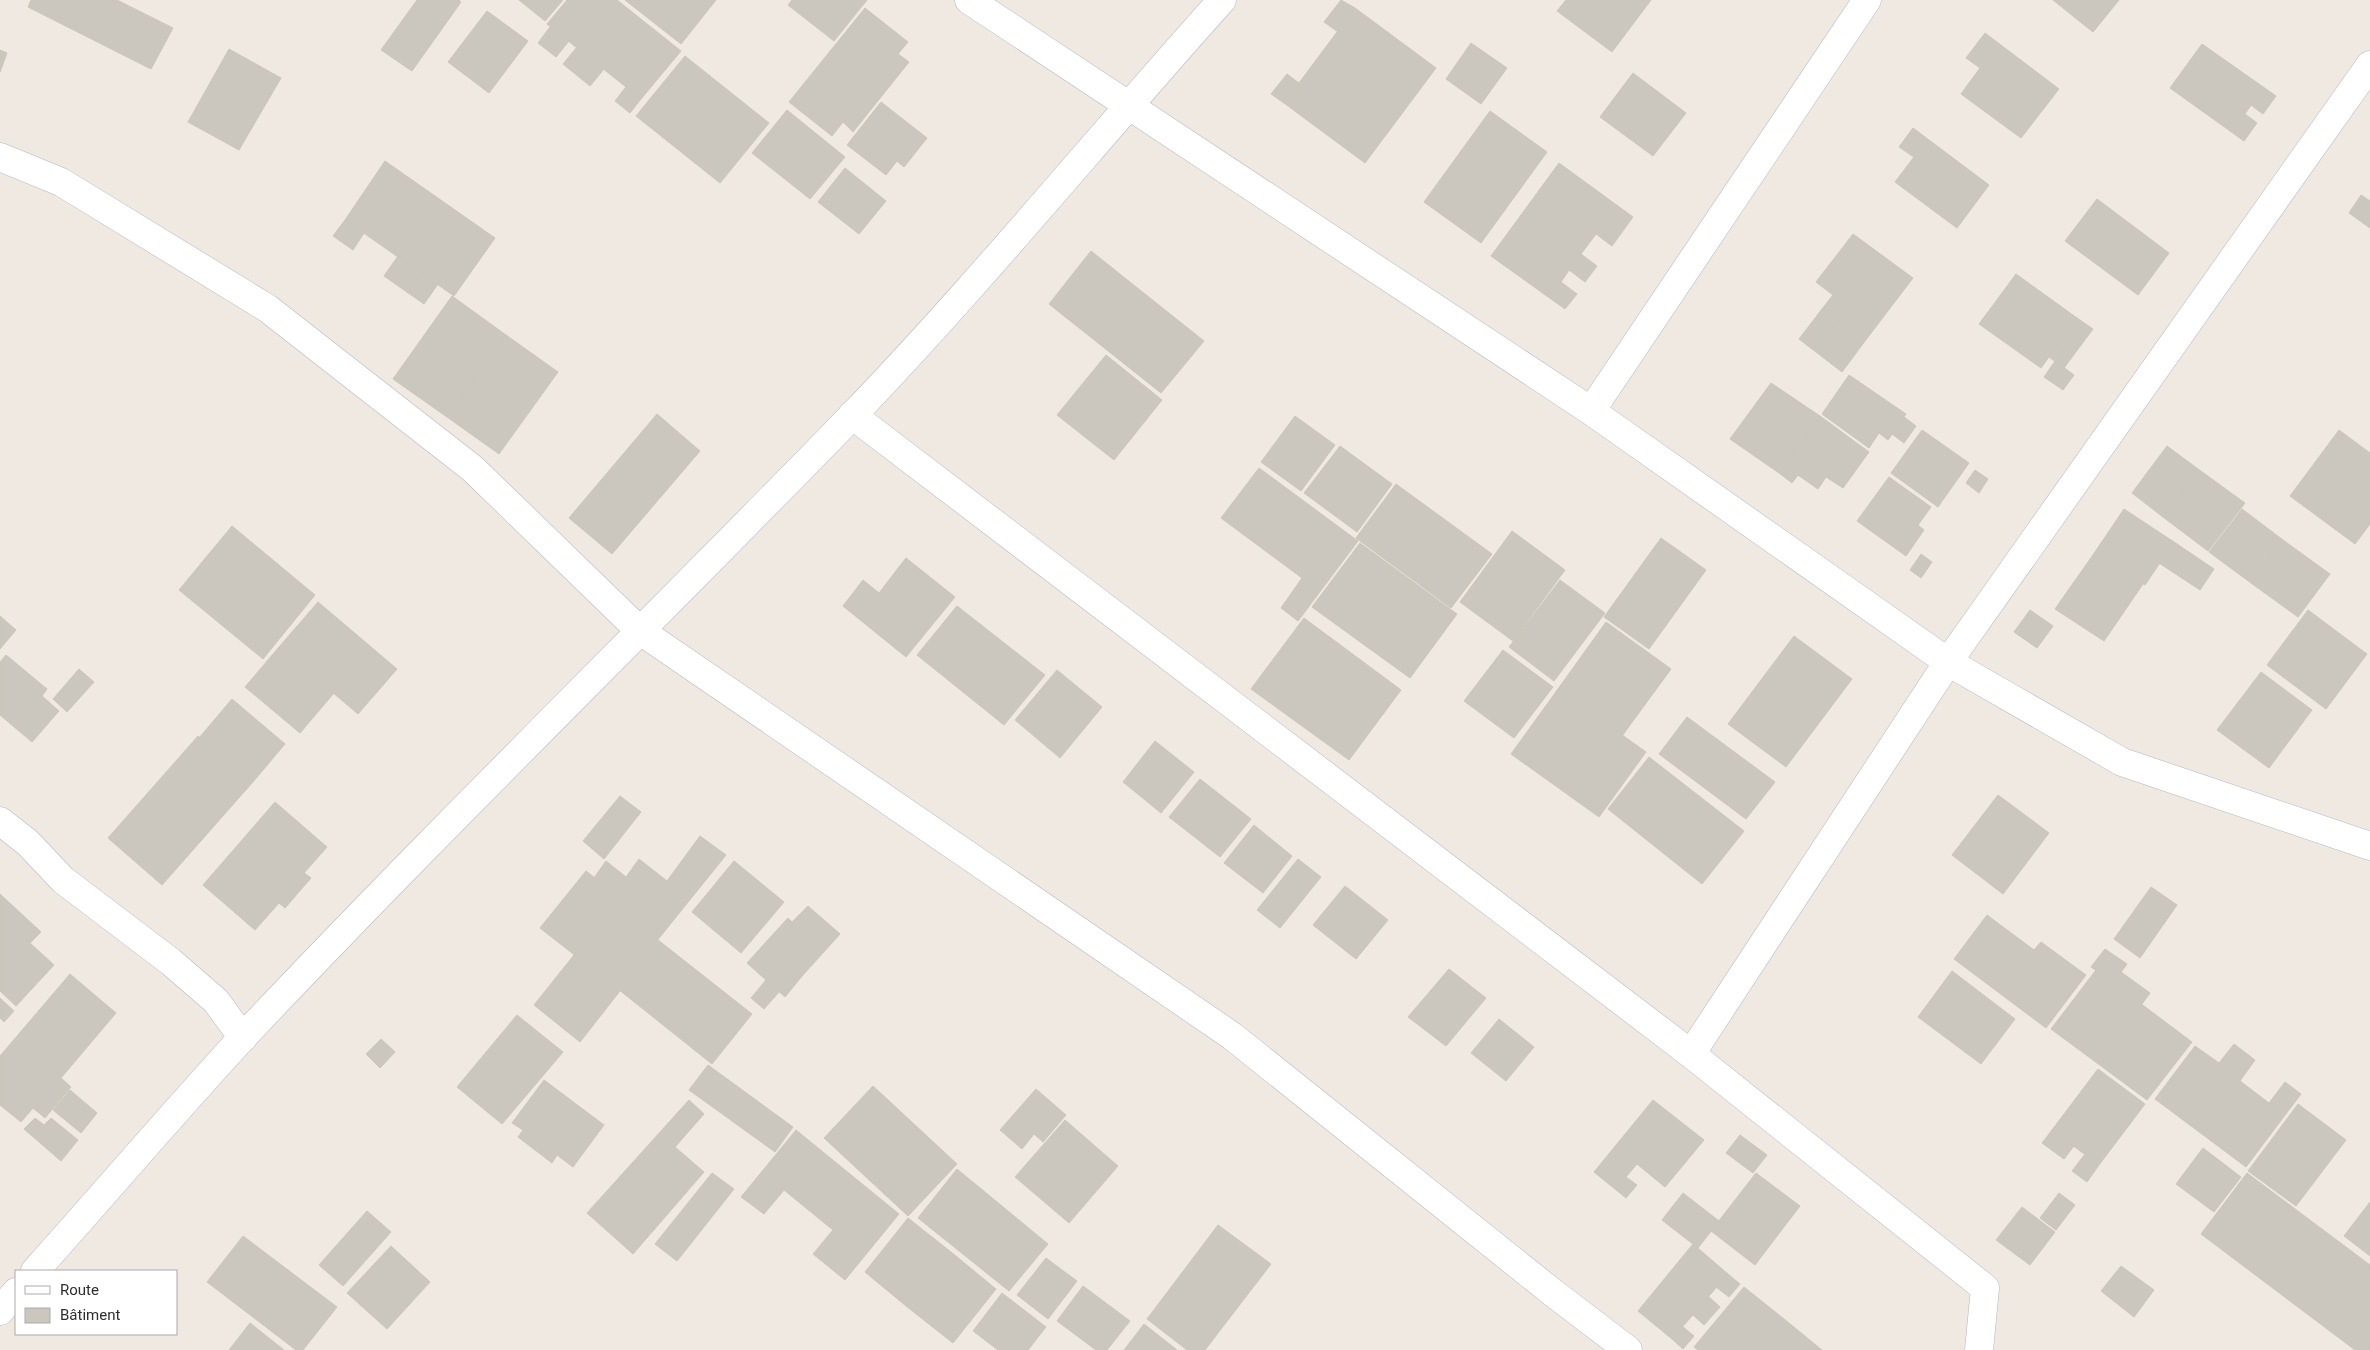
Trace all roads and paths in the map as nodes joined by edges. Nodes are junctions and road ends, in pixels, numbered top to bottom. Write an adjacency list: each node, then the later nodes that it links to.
1 (969, 0): 5 (street)
2 (1222, 0): 5 (street)
3 (1867, 0): 7 (street)
4 (2370, 66): 10 (street)
5 (1128, 105): 7 (street); 8 (street)
6 (0, 157): 9 (street)
7 (1591, 411): 10 (street)
8 (852, 415): 9 (street); 14 (street)
9 (639, 630): 13 (street); 18 (street)
10 (1948, 662): 12 (street); 14 (street)
11 (0, 821): 13 (street)
12 (2370, 846)
13 (243, 1038): 15 (street)
14 (1690, 1054): 19 (street)
15 (36, 1270)
16 (15, 1293): 17 (street)
17 (0, 1311)
18 (1628, 1350)
19 (1979, 1350)

